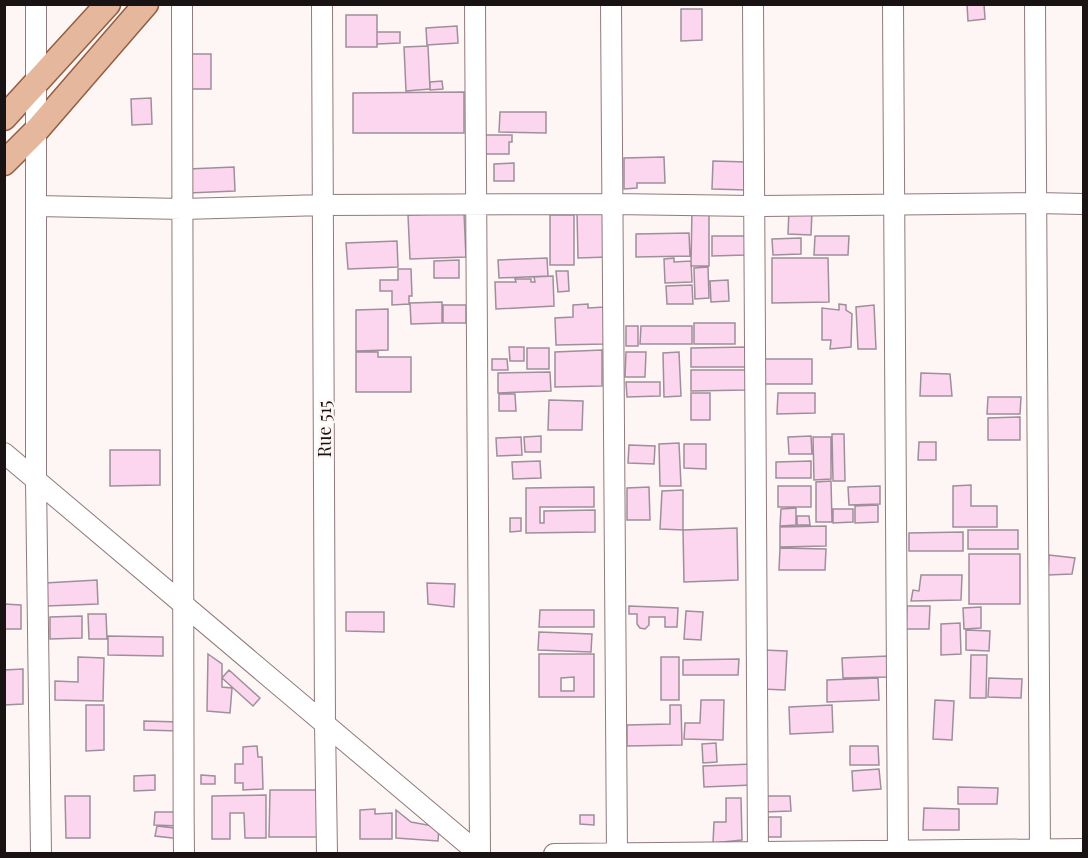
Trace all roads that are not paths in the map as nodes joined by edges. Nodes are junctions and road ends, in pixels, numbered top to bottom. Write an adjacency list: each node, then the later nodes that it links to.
1 (36, 4): 11 (street)
2 (108, 4): 11 (main road)
3 (146, 4): 13 (main road)
4 (182, 4): 23 (street)
5 (322, 4): 19 (street, Rue 515)
6 (475, 4): 16 (street)
7 (611, 4): 17 (street)
8 (753, 4): 22 (street)
9 (893, 4): 20 (street)
10 (1035, 4): 15 (street)
11 (36, 83): 12 (main road); 13 (street)
12 (4, 118)
13 (36, 130): 14 (main road); 21 (street)
14 (4, 163)
15 (1036, 203): 18 (street); 20 (street); 29 (street)
16 (476, 204): 17 (street); 19 (street); 36 (street)
17 (613, 204): 22 (street); 31 (street)
18 (1083, 204)
19 (323, 205): 23 (street); 27 (street, Rue 515)
20 (894, 205): 22 (street); 30 (street)
21 (37, 206): 23 (street); 25 (street)
22 (753, 206): 32 (street)
23 (182, 209): 26 (street)
24 (4, 453): 25 (street)
25 (36, 480): 26 (street); 33 (street)
26 (182, 603): 27 (street); 34 (street)
27 (325, 723): 35 (street, Rue 515); 36 (street)
28 (1083, 849): 29 (street)
29 (1040, 851): 30 (street)
30 (898, 852): 32 (street)
31 (617, 853): 32 (street); 37 (street)
32 (758, 853)
33 (41, 854)
34 (184, 854)
35 (327, 854)
36 (480, 854)
37 (554, 854)

